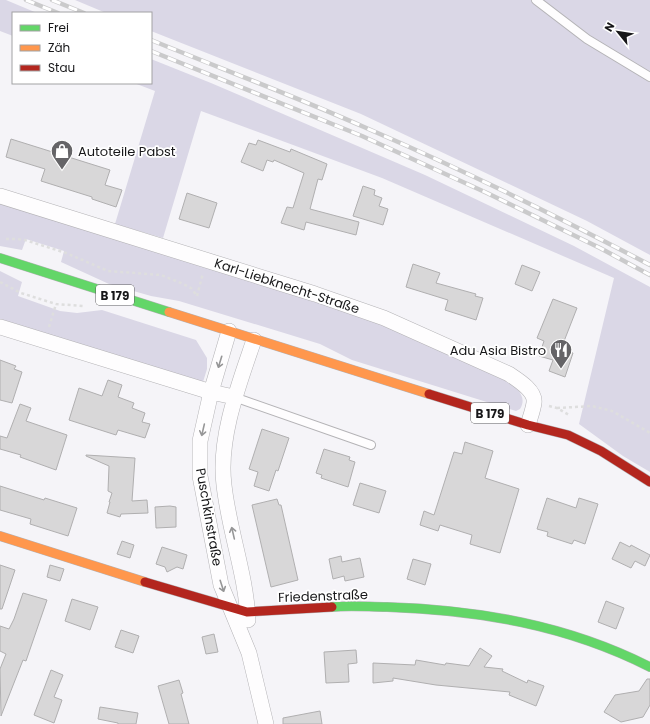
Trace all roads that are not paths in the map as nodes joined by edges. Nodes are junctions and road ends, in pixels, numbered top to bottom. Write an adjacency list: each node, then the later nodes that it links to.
1 (536, 0): 2 (lane)
2 (650, 77)
3 (0, 196): 10 (street, Karl-Liebknecht-Straße)
4 (0, 258): 6 (main road, B 179)
5 (0, 327): 8 (street)
6 (230, 331): 7 (main road, B 179); 8 (street, Puschkinstraße, one-way to 8)
7 (254, 340): 9 (street, Puschkinstraße); 10 (main road, B 179)
8 (211, 392): 9 (street); 14 (street, Puschkinstraße, one-way to 14)
9 (234, 397): 11 (lane); 15 (street, Puschkinstraße, one-way to 9)
10 (528, 425): 12 (main road, B 179)
11 (371, 445)
12 (650, 482)
13 (0, 536): 14 (main road, Friedenstraße)
14 (231, 607): 15 (main road, Friedenstraße); 16 (street, Puschkinstraße)
15 (247, 612): 16 (street, Puschkinstraße); 17 (main road, Friedenstraße)
16 (249, 653): 18 (street, Puschkinstraße)
17 (650, 667)
18 (266, 724)

